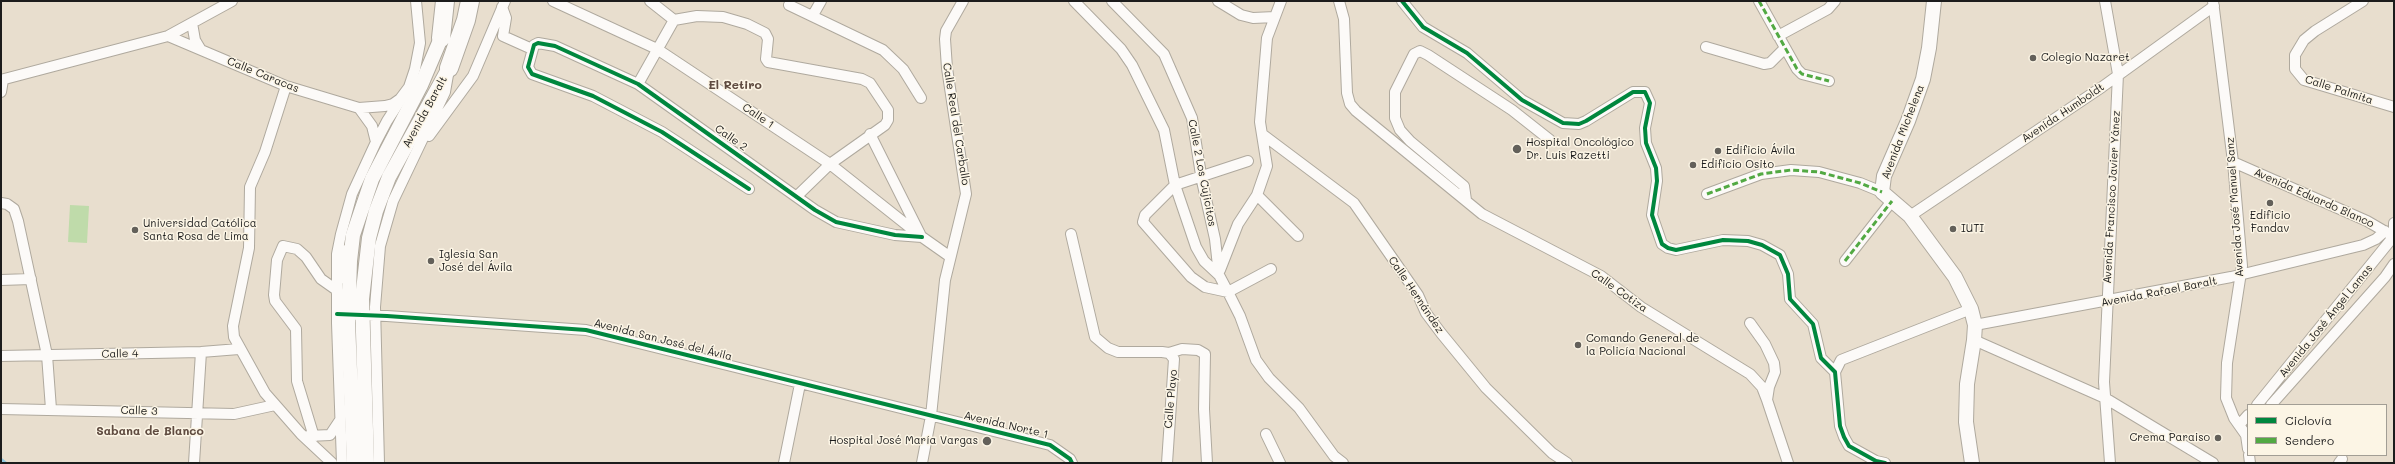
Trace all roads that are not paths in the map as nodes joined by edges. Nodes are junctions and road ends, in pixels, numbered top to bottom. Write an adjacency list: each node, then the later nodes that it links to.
1 (232, 1): 26 (street)
2 (416, 1): 41 (street)
3 (445, 1): 29 (highway)
4 (470, 1): 35 (highway)
5 (553, 1): 33 (street, Calle 1)
6 (650, 1): 25 (street)
7 (821, 1): 23 (street)
8 (963, 1): 70 (street, Calle Real del Carballo)
9 (1074, 1): 55 (street)
10 (1112, 1): 54 (street, Calle 2 Los Cujicitos)
11 (1218, 1): 24 (street)
12 (1281, 1): 24 (street)
13 (1339, 1): 61 (street, Calle Cotiza)
14 (1402, 1): 91 (street)
15 (1759, 1): 28 (street)
16 (1835, 1): 28 (street)
17 (1934, 1): 60 (main road, Avenida Michelena)
18 (2105, 1): 36 (street, Avenida Francisco Javier Yánez)
19 (2363, 1): 44 (street, Calle Palmita)
20 (504, 4): 30 (street); 50 (street)
21 (789, 4): 23 (street)
22 (2213, 4): 36 (street, Avenida Humboldt); 52 (street, Avenida José Manuel Sanz)
23 (813, 15): 43 (street)
24 (1275, 17): 47 (street)
25 (674, 20): 33 (street); 46 (street)
26 (192, 23): 27 (street); 34 (street)
27 (168, 36): 34 (street, Calle Caracas); 37 (street)
28 (1778, 36): 32 (street)
29 (441, 38): 66 (main road, Avenida Baralt)
30 (533, 47): 39 (street, Calle 2); 56 (street)
31 (1706, 47): 32 (street)
32 (1785, 48): 38 (street)
33 (657, 49): 39 (street); 53 (street, Calle 1)
34 (201, 50): 40 (street, Calle Caracas)
35 (450, 68): 50 (street, Avenida Baralt); 82 (main road, Avenida Baralt)
36 (2118, 74): 63 (street, Avenida Humboldt); 80 (street, Avenida Francisco Javier Yánez)
37 (2, 80): 42 (street)
38 (1829, 81)
39 (638, 84): 59 (street, Calle 2)
40 (286, 86): 45 (street, Calle Caracas); 86 (street)
41 (409, 88): 45 (street); 49 (street, Avenida Baralt)
42 (1, 92)
43 (921, 98)
44 (2394, 107)
45 (359, 108): 49 (street)
46 (870, 134): 53 (street); 69 (street)
47 (1262, 134): 58 (street); 122 (street, Calle Hernández)
48 (1550, 140): 61 (street)
49 (376, 142): 78 (street, Avenida Baralt)
50 (415, 153): 82 (street, Avenida Baralt)
51 (1248, 161): 54 (street)
52 (2233, 162): 67 (street, Avenida Eduardo Blanco); 75 (street, Avenida José Manuel Sanz)
53 (830, 164): 59 (street); 69 (street, Calle 1)
54 (1201, 177): 55 (street); 74 (street, Calle 2 Los Cujicitos)
55 (1175, 185): 74 (street); 79 (street)
56 (749, 189)
57 (1707, 194): 60 (street)
58 (1257, 195): 68 (street); 74 (street)
59 (797, 196): 69 (street, Calle 2)
60 (1887, 197): 63 (main road); 71 (street)
61 (1466, 200): 94 (street, Calle Cotiza)
62 (1, 203): 76 (street)
63 (1910, 216): 81 (main road)
64 (2394, 223): 67 (street)
65 (1071, 234): 88 (street, Calle Playo)
66 (353, 235): 78 (main road); 82 (main road, Avenida Baralt)
67 (2391, 235): 75 (street, Avenida Rafael Baralt); 95 (street, Avenida José Ángel Lamas)
68 (1298, 236)
69 (922, 237): 70 (street, Calle 1)
70 (949, 256): 101 (street, Calle Real del Carballo)
71 (1845, 261)
72 (2394, 264): 96 (street, Avenida José Ángel Lamas)
73 (1271, 269): 79 (street)
74 (1219, 275): 79 (street)
75 (2242, 275): 80 (street, Avenida Rafael Baralt); 104 (street, Avenida José Manuel Sanz)
76 (31, 279): 77 (street); 89 (street)
77 (1, 280)
78 (338, 284): 82 (street, Avenida Baralt); 108 (street)
79 (1228, 292): 121 (street)
80 (2108, 302): 84 (street, Avenida Rafael Baralt); 93 (street, Avenida Francisco Javier Yánez)
81 (1971, 309): 84 (main road); 91 (street)
82 (356, 315): 92 (street, Avenida San José del Ávila); 103 (street, Avenida Baralt); 112 (main road, Avenida Baralt); 113 (main road, Avenida Baralt); 114 (street, Avenida Baralt)
83 (1750, 323): 94 (street)
84 (1975, 325): 85 (main road)
85 (1974, 340): 93 (street); 125 (main road)
86 (239, 349): 87 (street, Calle 4); 97 (street)
87 (201, 352): 89 (street, Calle 4); 100 (street)
88 (1169, 353): 118 (street, Calle Playo); 119 (street)
89 (47, 355): 90 (street, Calle 4); 99 (street)
90 (1, 356)
91 (1835, 372): 124 (street)
92 (800, 384): 101 (street, Avenida San José del Ávila); 115 (street)
93 (2105, 398): 126 (street, Avenida Francisco Javier Yánez); 127 (street)
94 (1768, 400): 123 (street, Calle Cotiza)
95 (2258, 404)
96 (2272, 404)
97 (275, 405): 100 (street, Calle 3); 106 (street)
98 (1, 409): 99 (street, Calle 3)
99 (51, 409): 100 (street, Calle 3)
100 (198, 413): 110 (street)
101 (931, 416): 116 (street, Calle Real del Carballo); 117 (street, Avenida Norte 1)
102 (2247, 416): 104 (street)
103 (340, 420): 108 (street); 111 (street, Avenida Baralt)
104 (2240, 424): 105 (street, Avenida José Manuel Sanz)
105 (2247, 433)
106 (301, 434): 108 (street); 109 (street)
107 (1266, 434): 120 (street)
108 (314, 437)
109 (327, 462)
110 (194, 463)
111 (342, 463)
112 (354, 463)
113 (367, 463)
114 (379, 463)
115 (784, 463)
116 (922, 463)
117 (1072, 463)
118 (1167, 463)
119 (1207, 463)
120 (1280, 463)
121 (1343, 463)
122 (1567, 463)
123 (1788, 463)
124 (1885, 463)
125 (1972, 463)
126 (2110, 463)
127 (2213, 463)

